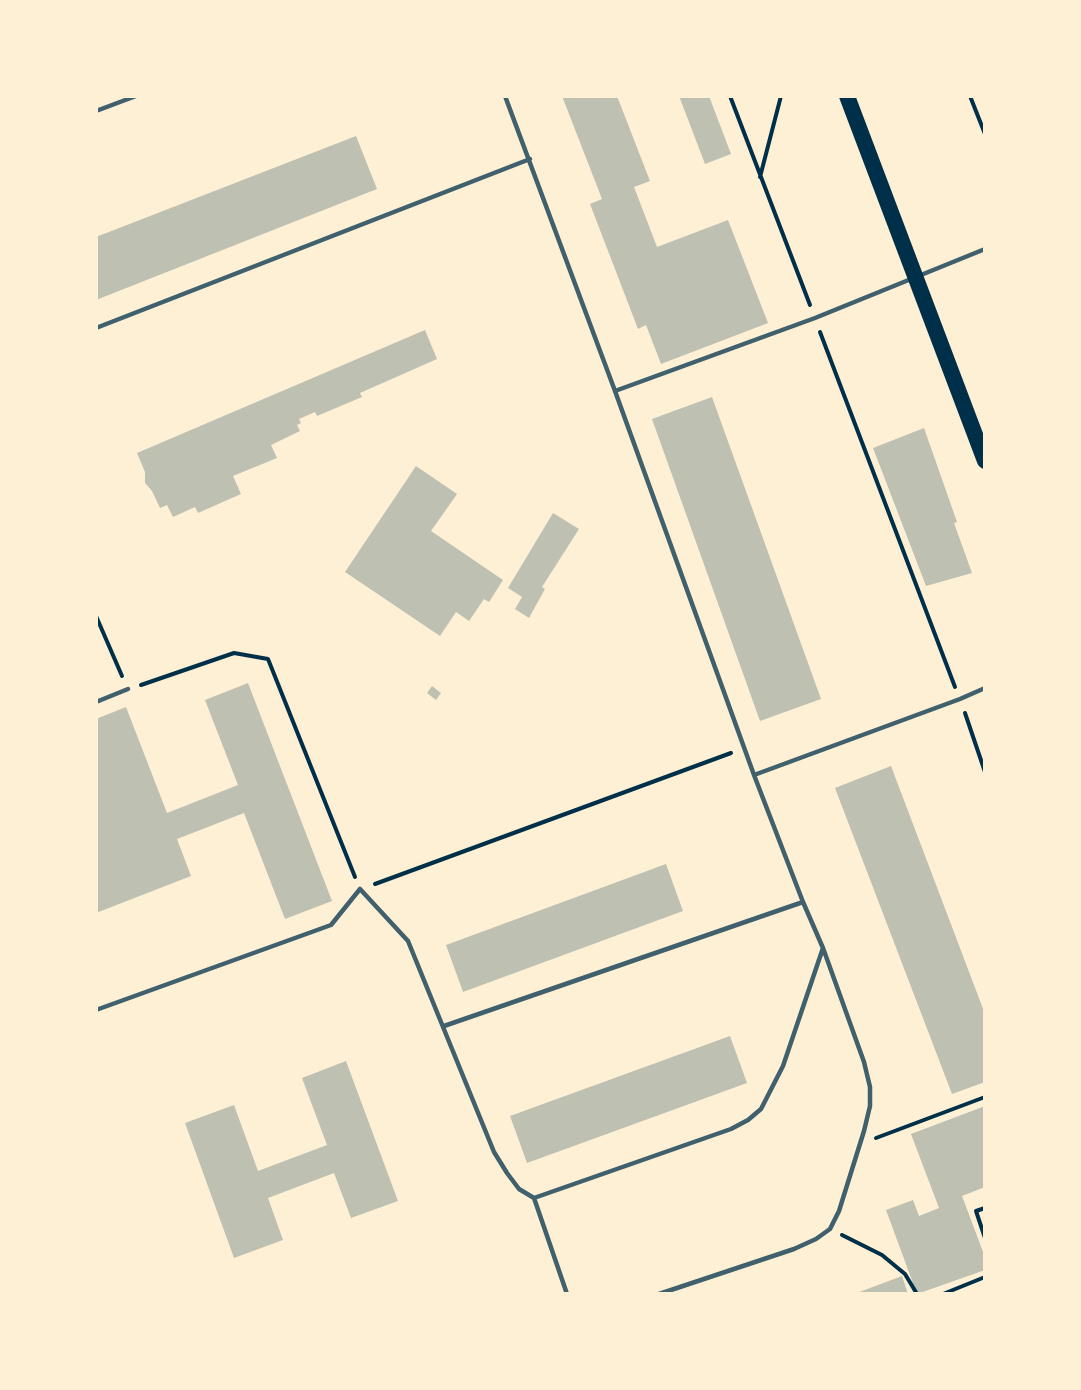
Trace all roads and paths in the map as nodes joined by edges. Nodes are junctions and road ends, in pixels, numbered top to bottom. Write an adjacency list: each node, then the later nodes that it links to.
1 (136, 96): 7 (lane)
2 (505, 96): 9 (lane)
3 (730, 96): 10 (path)
4 (781, 96): 10 (path)
5 (847, 96): 12 (highway)
6 (970, 96): 8 (path)
7 (96, 111)
8 (985, 134)
9 (530, 159): 14 (lane); 15 (lane)
10 (760, 177): 13 (path)
11 (985, 249): 12 (lane)
12 (916, 278): 13 (lane); 16 (highway)
13 (815, 318): 15 (lane); 20 (path)
14 (96, 328)
15 (615, 391): 22 (lane)
16 (985, 461)
17 (96, 616): 19 (path)
18 (985, 688): 20 (lane)
19 (128, 689): 21 (lane); 25 (path)
20 (960, 699): 23 (path); 24 (lane)
21 (96, 702)
22 (744, 749): 24 (lane); 25 (path)
23 (985, 772)
24 (754, 775): 26 (lane)
25 (360, 889): 28 (lane); 29 (lane)
26 (803, 902): 27 (lane); 29 (lane)
27 (823, 948): 31 (lane); 32 (lane)
28 (96, 1010)
29 (444, 1026): 32 (lane)
30 (985, 1096): 31 (path)
31 (860, 1144): 34 (lane)
32 (534, 1198): 37 (lane)
33 (985, 1208): 35 (path)
34 (830, 1229): 38 (lane); 39 (path)
35 (985, 1238)
36 (985, 1277): 40 (path)
37 (567, 1294)
38 (659, 1294)
39 (917, 1294)
40 (943, 1294)

